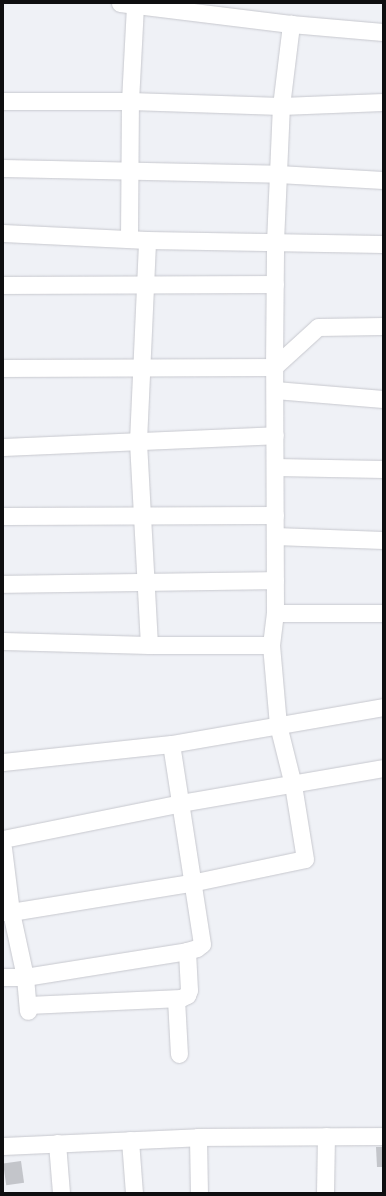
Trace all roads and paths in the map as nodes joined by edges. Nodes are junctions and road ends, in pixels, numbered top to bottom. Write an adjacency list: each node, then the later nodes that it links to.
1 (128, 5): 2 (street); 5 (street)
2 (291, 24): 3 (street); 7 (street)
3 (383, 32)
4 (3, 101): 5 (street)
5 (130, 101): 7 (street); 9 (street)
6 (383, 102): 7 (street)
7 (281, 106): 10 (street)
8 (3, 168): 9 (street)
9 (129, 171): 10 (street); 13 (street)
10 (278, 174): 11 (street); 15 (street)
11 (383, 180)
12 (3, 233): 13 (street)
13 (129, 238): 14 (street)
14 (147, 240): 15 (street); 17 (street)
15 (275, 242): 16 (street); 18 (street)
16 (383, 244)
17 (145, 284): 18 (street); 19 (street); 23 (street)
18 (275, 284): 21 (street)
19 (3, 285)
20 (383, 326): 21 (street)
21 (274, 367): 23 (street); 24 (street)
22 (3, 368): 23 (street)
23 (142, 368): 27 (street)
24 (275, 390): 25 (street); 26 (street)
25 (383, 399)
26 (275, 435): 27 (street); 29 (street)
27 (138, 441): 28 (street); 32 (street)
28 (3, 447)
29 (275, 467): 30 (street); 31 (street)
30 (383, 469)
31 (275, 514): 32 (street); 34 (street)
32 (142, 515): 33 (street); 37 (street)
33 (3, 516)
34 (275, 536): 35 (street); 36 (street)
35 (383, 540)
36 (275, 580): 37 (street); 39 (street)
37 (145, 583): 38 (street); 42 (street)
38 (3, 584)
39 (275, 613): 40 (street); 43 (street)
40 (383, 613)
41 (3, 641): 42 (street)
42 (149, 645): 43 (street)
43 (271, 645): 45 (street)
44 (383, 707): 45 (street)
45 (278, 725): 46 (street); 49 (street)
46 (171, 744): 47 (street); 50 (street)
47 (3, 762)
48 (383, 768): 49 (street)
49 (293, 785): 50 (street); 53 (street)
50 (181, 803): 51 (street); 53 (street)
51 (3, 839)
52 (3, 848): 54 (street)
53 (191, 883): 54 (street); 55 (street)
54 (7, 912): 57 (street)
55 (187, 951): 57 (street); 58 (street)
56 (3, 977): 57 (street)
57 (25, 977): 58 (street)
58 (176, 998): 59 (street)
59 (179, 1054)
60 (326, 1136): 61 (street); 62 (street); 69 (street)
61 (383, 1136)
62 (198, 1137): 63 (street); 68 (street)
63 (130, 1140): 64 (street); 67 (street)
64 (57, 1143): 65 (street); 66 (street)
65 (3, 1146)
66 (61, 1193)
67 (134, 1193)
68 (199, 1193)
69 (325, 1193)

